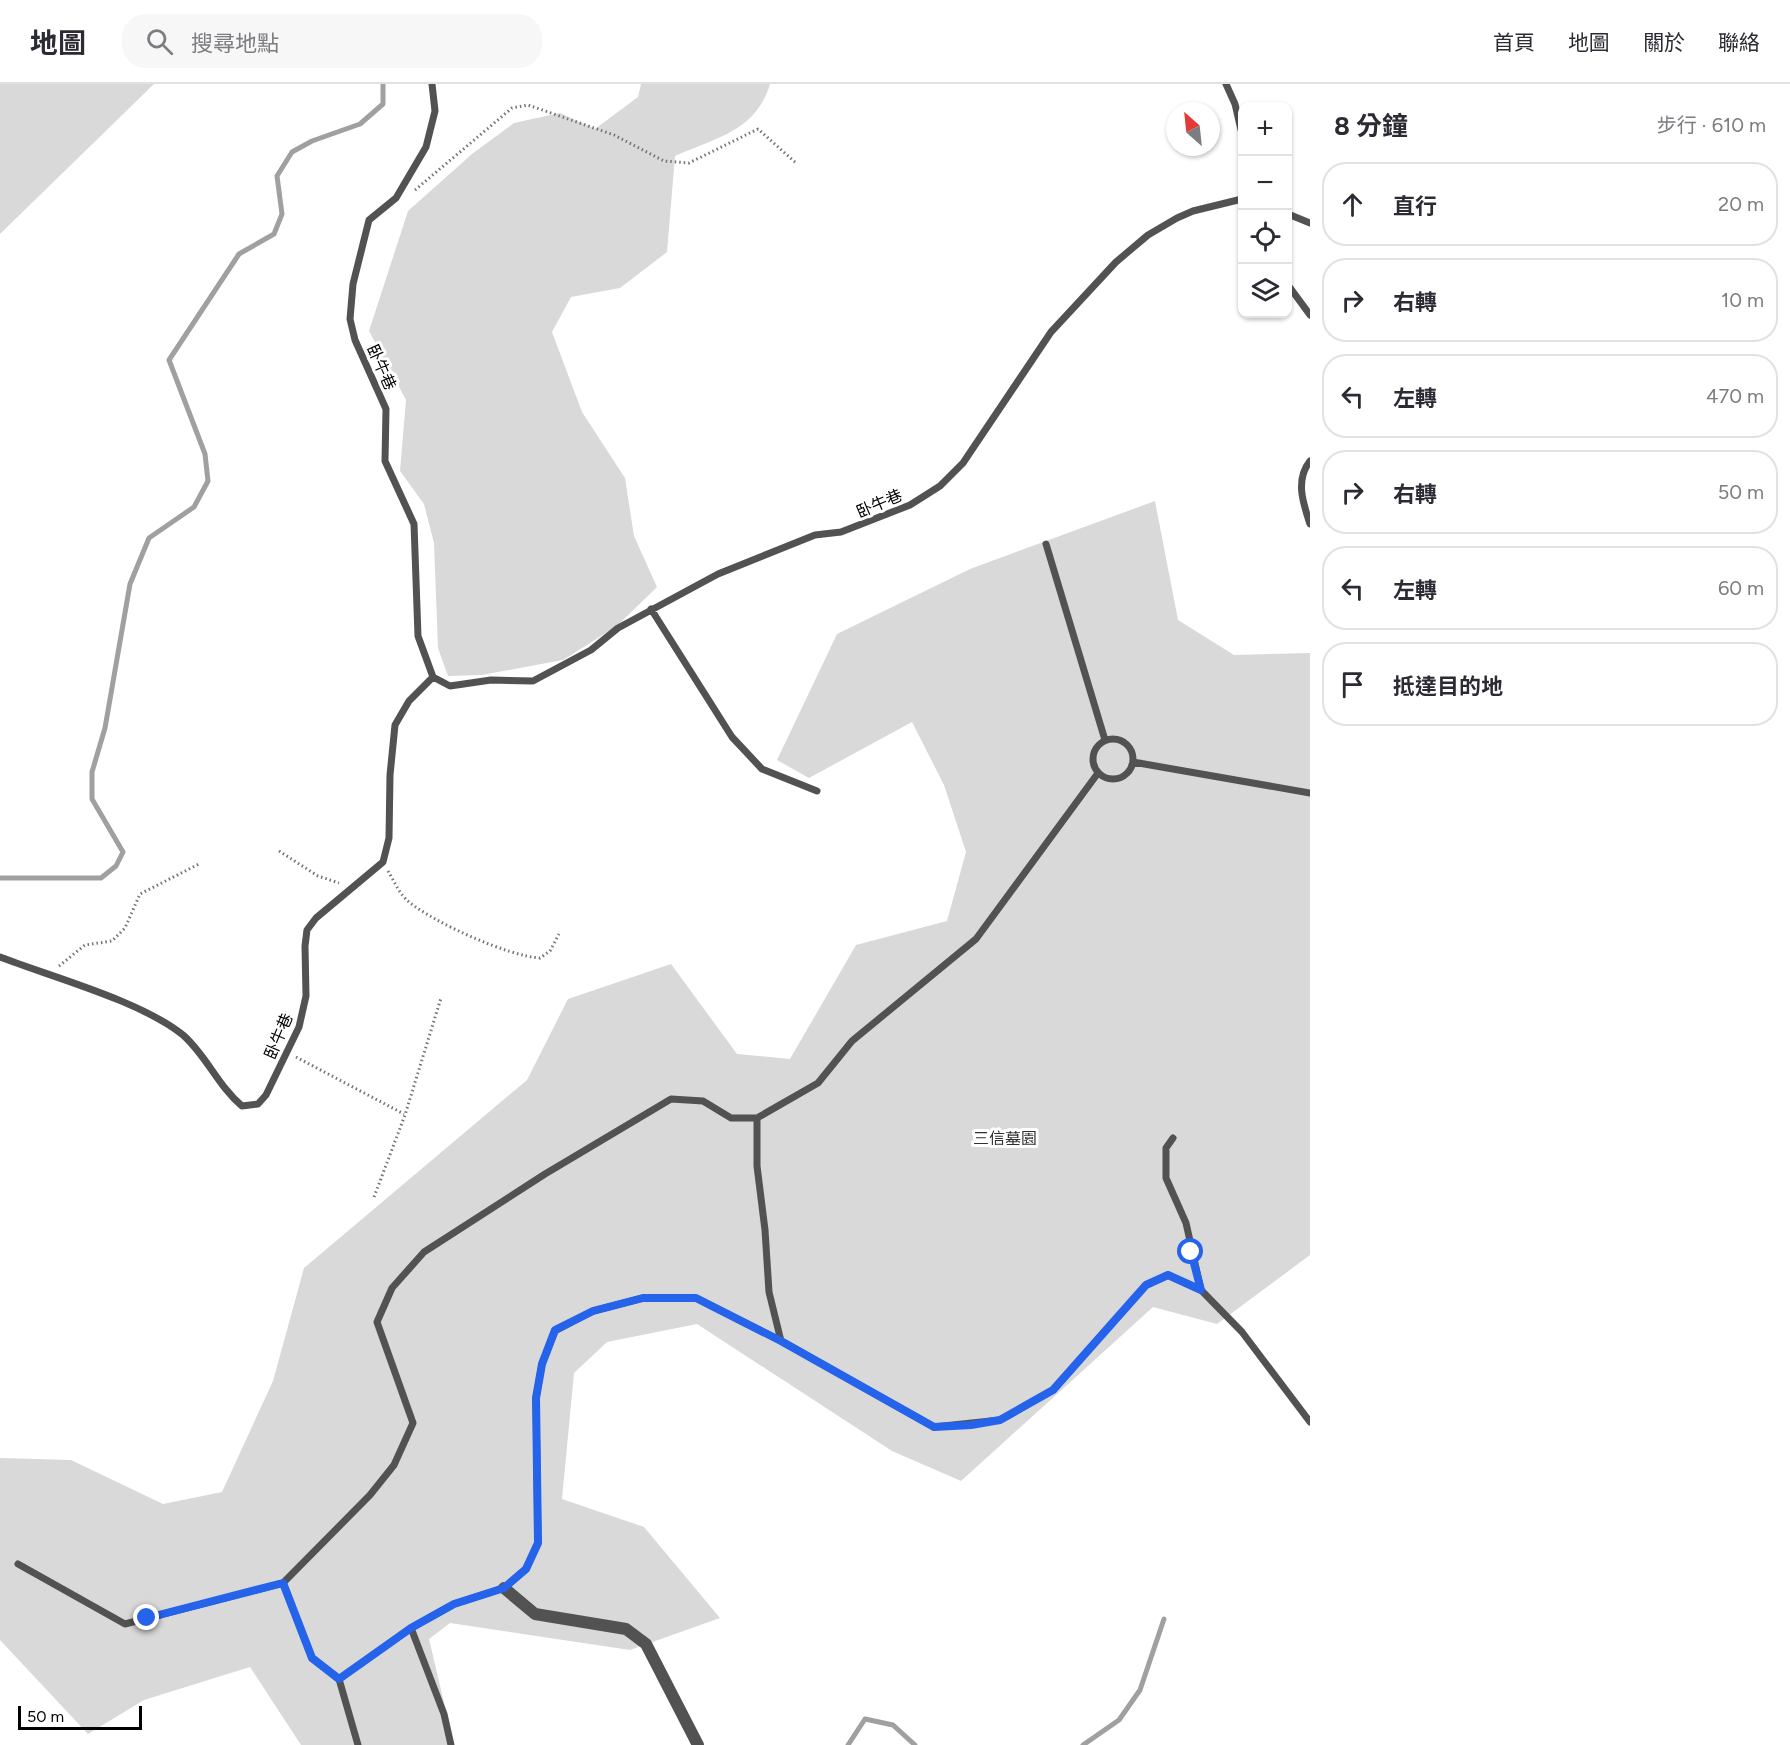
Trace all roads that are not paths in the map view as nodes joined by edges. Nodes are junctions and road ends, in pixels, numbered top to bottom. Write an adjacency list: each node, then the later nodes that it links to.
1 (432, 84): 13 (lane, 卧牛巷)
2 (1226, 84): 3 (lane)
3 (1238, 117)
4 (1238, 200): 12 (lane, 卧牛巷)
5 (1292, 216): 6 (lane)
6 (1310, 224)
7 (1292, 292): 8 (lane)
8 (1310, 315)
9 (1310, 461): 10 (lane)
10 (1310, 524)
11 (1046, 544): 14 (lane)
12 (651, 609): 13 (lane, 卧牛巷); 17 (lane)
13 (433, 677): 19 (lane, 卧牛巷)
14 (1105, 740): 15 (lane); 16 (lane)
15 (1133, 762): 16 (lane); 18 (lane)
16 (1098, 773): 20 (lane)
17 (817, 791)
18 (1310, 793)
19 (0, 957)
20 (757, 1118): 23 (lane); 26 (lane)
21 (1173, 1138): 22 (lane)
22 (1201, 1290): 23 (lane); 24 (lane)
23 (781, 1341): 27 (lane)
24 (1310, 1422)
25 (18, 1564): 26 (lane)
26 (283, 1583): 29 (lane)
27 (504, 1588): 28 (lane); 32 (street)
28 (411, 1628): 29 (lane); 31 (lane)
29 (339, 1679): 30 (lane)
30 (358, 1745)
31 (451, 1745)
32 (698, 1745)

